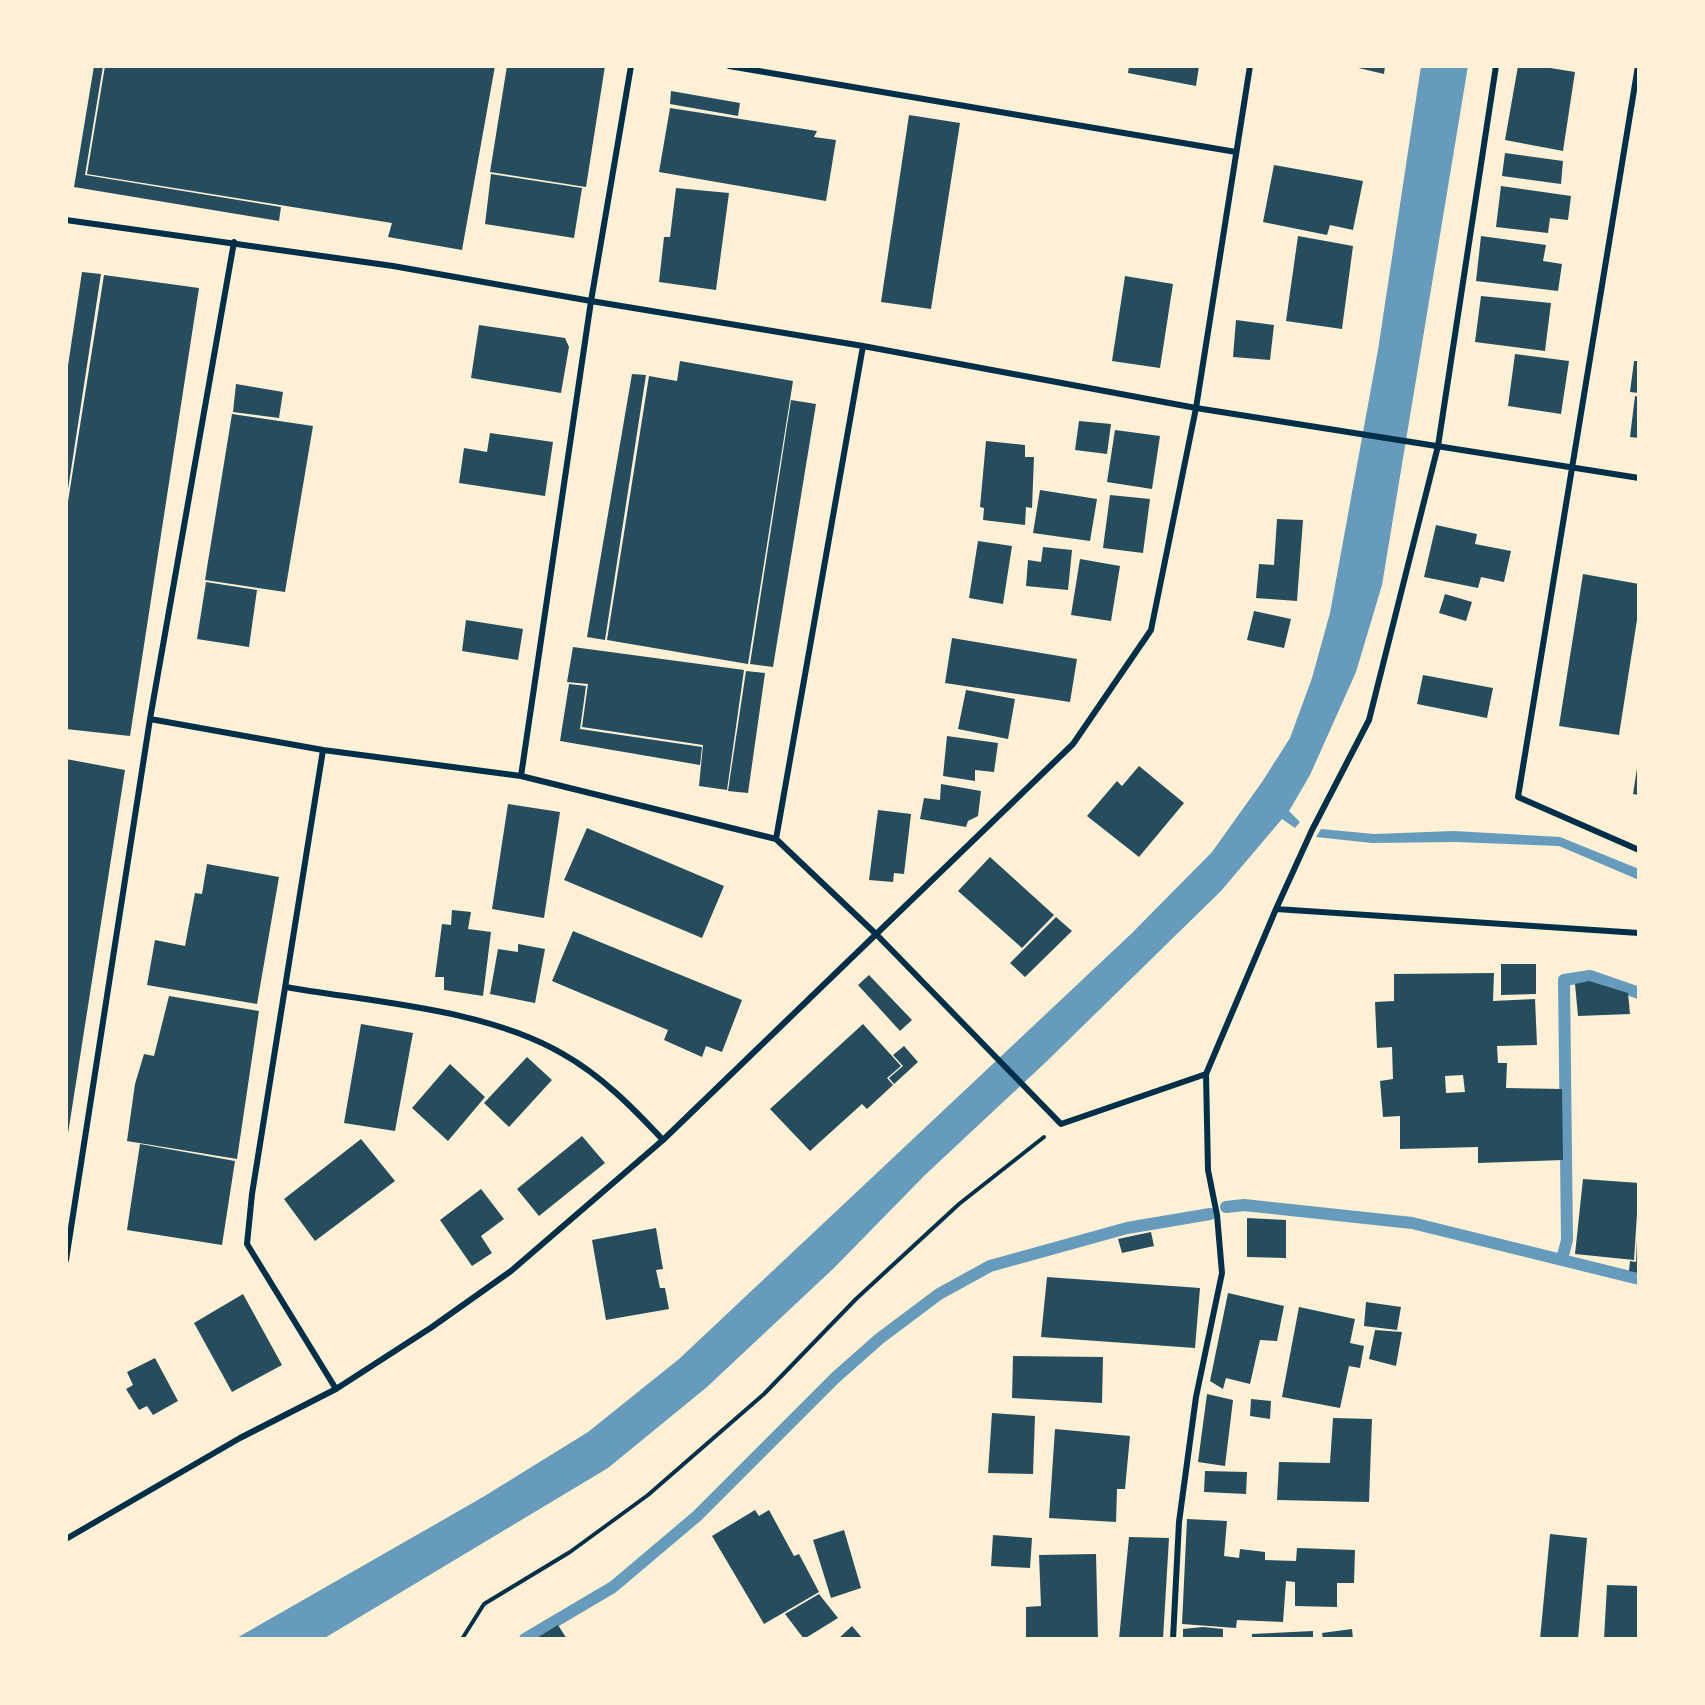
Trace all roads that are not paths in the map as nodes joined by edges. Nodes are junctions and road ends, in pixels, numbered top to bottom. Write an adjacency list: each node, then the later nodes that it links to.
1 (631, 66): 9 (street)
2 (729, 66): 6 (street)
3 (1250, 66): 6 (street)
4 (1496, 66): 12 (street)
5 (1638, 66): 13 (street)
6 (1236, 152): 11 (street)
7 (66, 220): 8 (street)
8 (234, 242): 9 (street); 15 (street)
9 (591, 301): 10 (street); 17 (street)
10 (863, 346): 11 (street); 18 (street)
11 (1196, 408): 12 (street); 22 (street)
12 (1438, 446): 13 (street); 20 (street)
13 (1570, 467): 14 (street); 19 (street)
14 (1639, 478)
15 (150, 719): 16 (street); 26 (street)
16 (323, 750): 17 (street); 23 (street)
17 (521, 776): 18 (street)
18 (776, 839): 22 (street)
19 (1639, 850)
20 (1276, 909): 21 (street); 24 (street)
21 (1639, 933)
22 (877, 935): 24 (street); 25 (street)
23 (285, 987): 25 (street); 27 (street)
24 (1206, 1074): 29 (street)
25 (663, 1140): 27 (street)
26 (66, 1260)
27 (336, 1389): 28 (street)
28 (66, 1539)
29 (1173, 1639)

